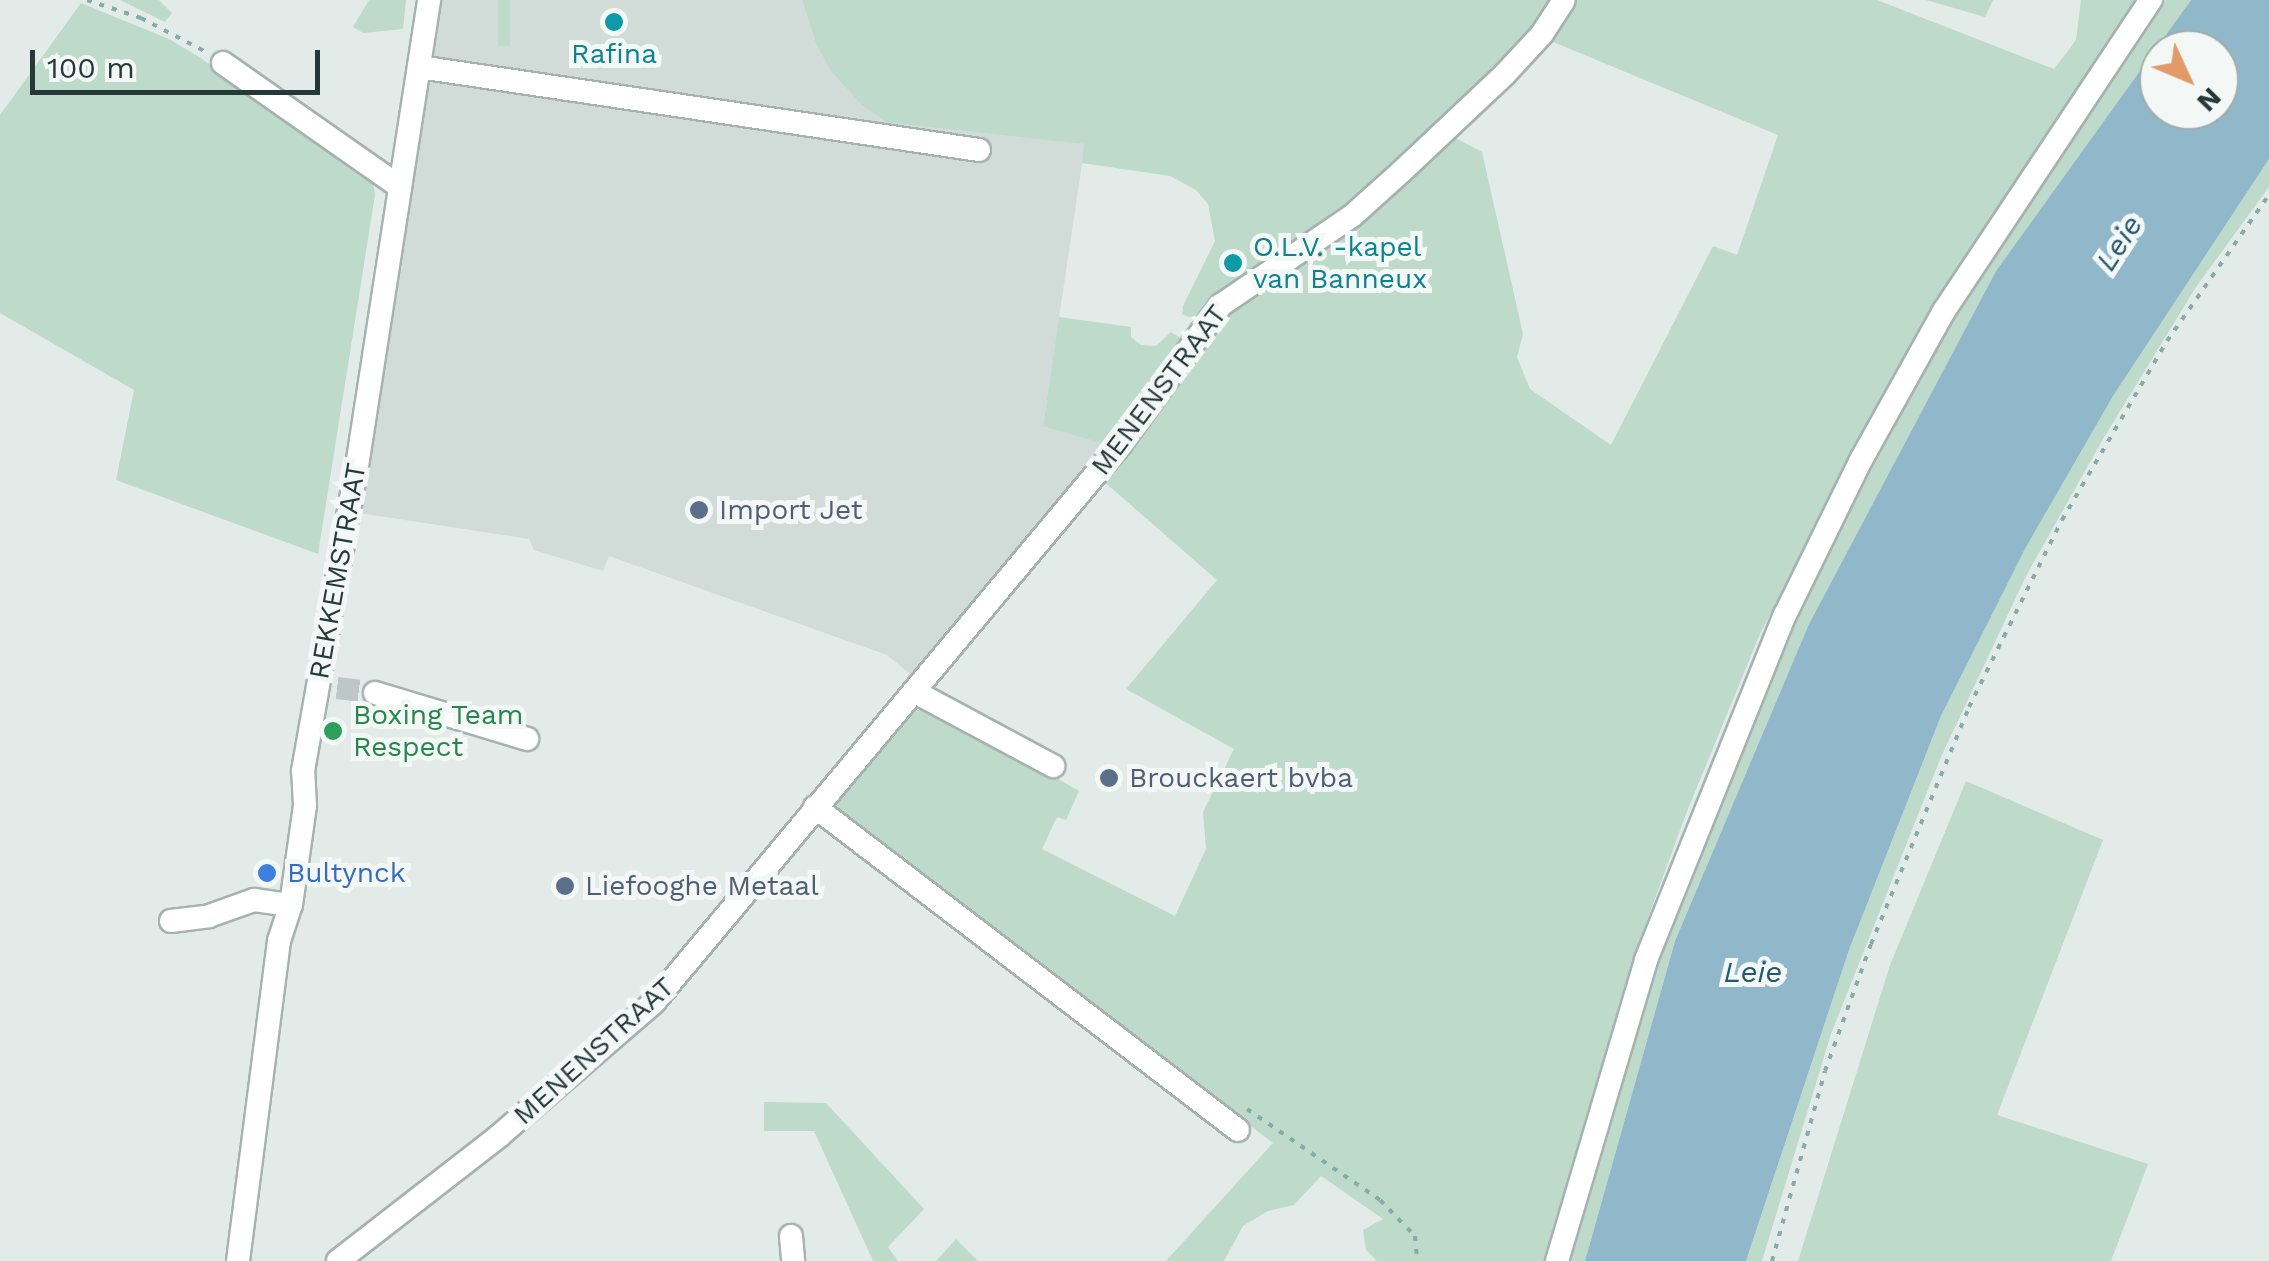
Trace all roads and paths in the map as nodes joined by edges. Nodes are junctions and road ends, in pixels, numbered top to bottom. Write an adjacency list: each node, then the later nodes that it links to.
1 (87, 0): 5 (path)
2 (429, 0): 6 (street, REKKEMSTRAAT)
3 (1564, 0): 10 (street, MENENSTRAAT)
4 (2152, 0): 23 (street)
5 (223, 63): 8 (street)
6 (419, 67): 7 (street); 8 (street, REKKEMSTRAAT)
7 (979, 150)
8 (400, 187): 15 (street, REKKEMSTRAAT)
9 (2269, 194): 24 (path)
10 (915, 692): 13 (street); 14 (street, MENENSTRAAT)
11 (375, 693): 12 (street)
12 (527, 739)
13 (1053, 766)
14 (815, 806): 17 (street); 20 (street, MENENSTRAAT)
15 (291, 905): 16 (street); 19 (street, REKKEMSTRAAT)
16 (171, 921)
17 (1232, 1125): 22 (path)
18 (791, 1236): 21 (street)
19 (238, 1261)
20 (338, 1261)
21 (793, 1261)
22 (1417, 1261)
23 (1557, 1261)
24 (1772, 1261)

